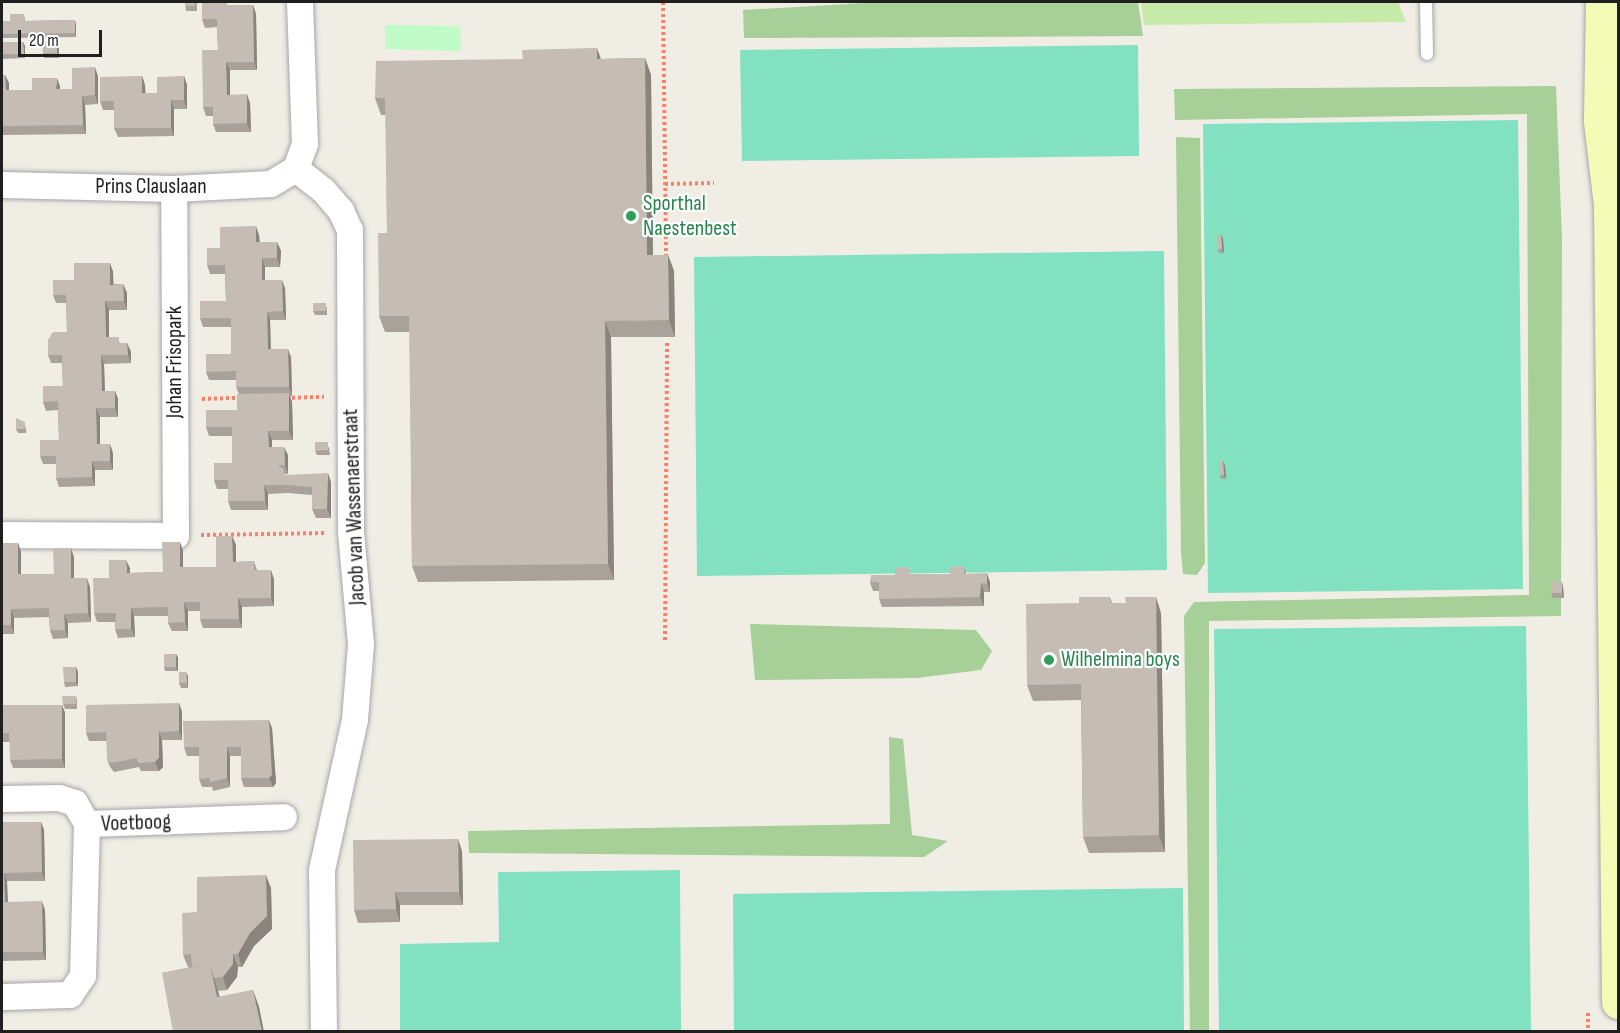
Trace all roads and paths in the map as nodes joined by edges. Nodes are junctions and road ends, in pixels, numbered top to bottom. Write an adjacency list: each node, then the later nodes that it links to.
1 (300, 2): 7 (street)
2 (663, 2): 9 (path)
3 (1426, 2): 5 (lane)
4 (1602, 2): 12 (main road)
5 (1427, 54)
6 (1618, 134): 12 (main road)
7 (296, 169): 11 (street, Prins Clauslaan); 15 (street, Jacob van Wassenaerstraat)
8 (714, 183): 9 (path)
9 (665, 184): 13 (path)
10 (2, 185): 11 (street, Prins Clauslaan)
11 (174, 189): 18 (street, Johan Frisopark)
12 (1610, 205): 27 (main road)
13 (666, 266)
14 (667, 342): 22 (path)
15 (351, 397): 17 (path); 19 (street, Jacob van Wassenaerstraat)
16 (245, 398): 18 (path)
17 (280, 398)
18 (174, 399): 21 (street, Johan Frisopark)
19 (351, 532): 21 (path); 28 (street, Jacob van Wassenaerstraat)
20 (2, 535): 21 (street)
21 (176, 536)
22 (665, 640)
23 (2, 799): 25 (street, Voetboog)
24 (284, 817): 25 (street, Voetboog)
25 (87, 824): 26 (street)
26 (2, 998)
27 (1618, 1002)
28 (324, 1032)

